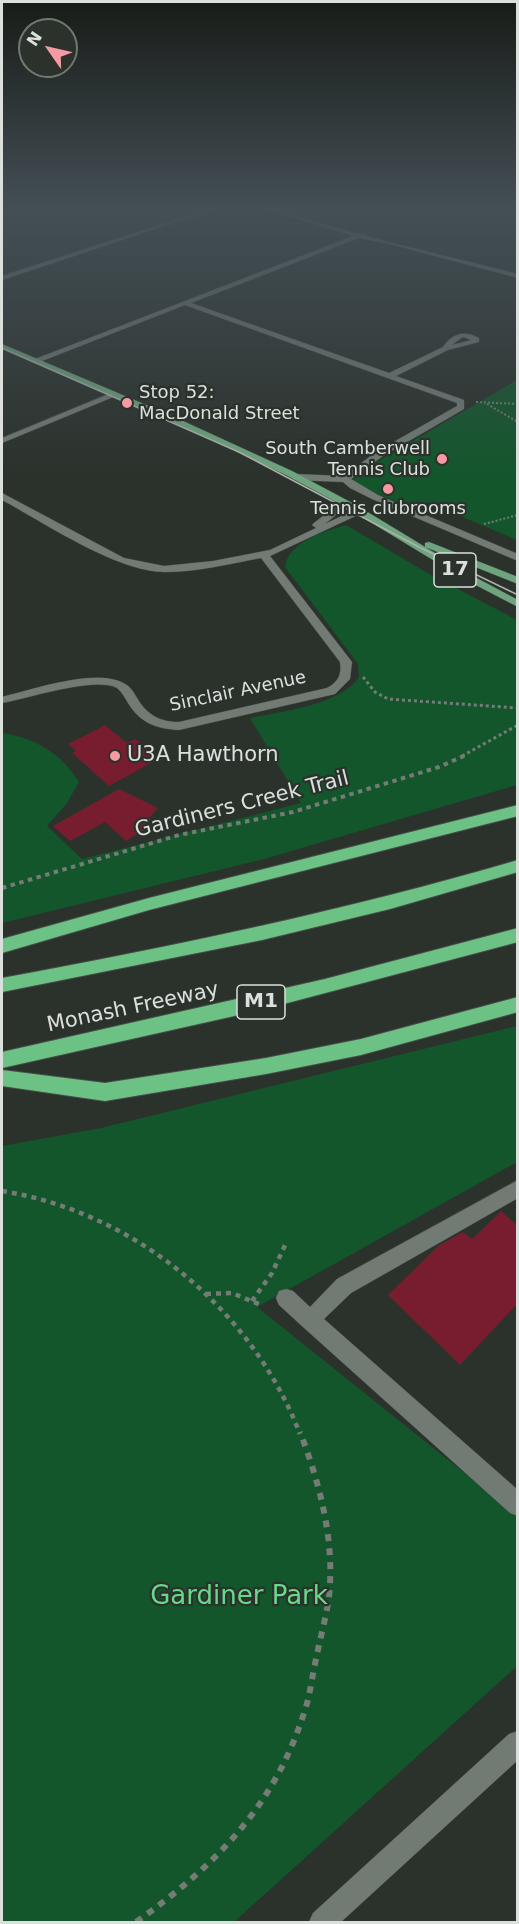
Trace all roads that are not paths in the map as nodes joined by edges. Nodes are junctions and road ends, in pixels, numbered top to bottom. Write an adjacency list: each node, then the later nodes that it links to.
1 (198, 298): 2 (street)
2 (185, 303): 5 (street); 6 (street)
3 (2, 346): 5 (main road, 17)
4 (446, 348): 6 (street)
5 (34, 361): 7 (main road, 17)
6 (390, 376): 10 (street)
7 (114, 395): 8 (street); 9 (main road, 17)
8 (2, 441)
9 (295, 477): 10 (street); 12 (main road, 17)
10 (346, 479): 17 (street)
11 (2, 496): 16 (street)
12 (345, 503): 13 (main road, 17); 15 (street)
13 (359, 511): 14 (main road, 17); 15 (street)
14 (395, 531): 18 (main road, 17); 19 (main road, 17)
15 (306, 535): 16 (street)
16 (263, 554): 20 (street, Sinclair Avenue)
17 (518, 558)
18 (518, 581)
19 (518, 604)
20 (2, 700)
21 (518, 810): 24 (highway)
22 (518, 866): 25 (highway)
23 (518, 935): 27 (highway, Monash Freeway / M1)
24 (2, 946)
25 (2, 985)
26 (518, 1004): 28 (highway)
27 (2, 1059)
28 (2, 1078)
29 (518, 1188): 31 (street)
30 (286, 1298): 31 (street)
31 (310, 1320): 32 (street)
32 (518, 1505)
33 (518, 1743): 34 (street)
34 (322, 1923)

